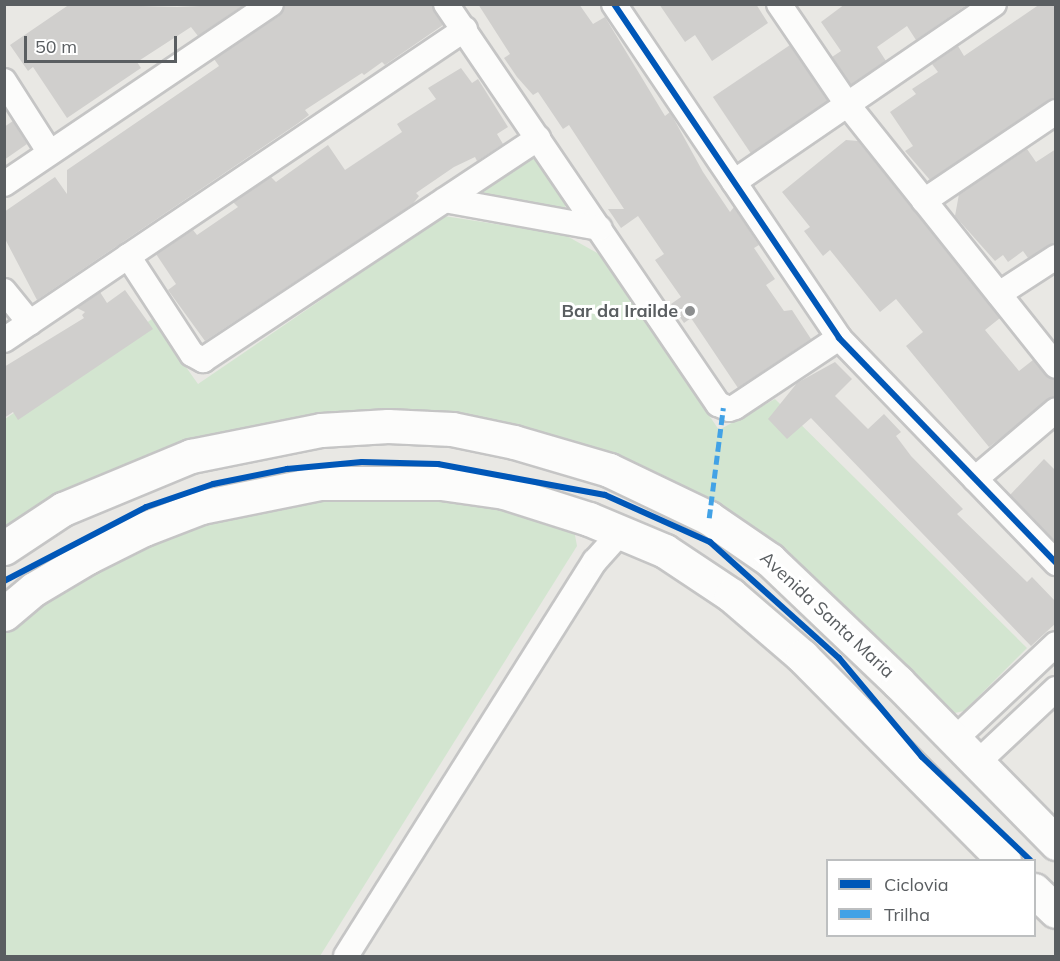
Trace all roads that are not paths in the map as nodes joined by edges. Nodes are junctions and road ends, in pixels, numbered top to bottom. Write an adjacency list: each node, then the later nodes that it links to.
1 (271, 4): 11 (street)
2 (446, 4): 6 (street)
3 (614, 4): 12 (street)
4 (779, 4): 8 (street)
5 (994, 4): 8 (street)
6 (465, 29): 10 (street); 17 (street)
7 (4, 81): 11 (street)
8 (847, 104): 12 (street); 15 (street)
9 (1056, 112): 15 (street)
10 (538, 138): 14 (street); 16 (street)
11 (50, 153): 13 (street)
12 (734, 182): 22 (street)
13 (4, 184)
14 (445, 200): 16 (street); 17 (street)
15 (924, 201): 20 (street)
16 (599, 228): 22 (street)
17 (128, 256): 21 (street)
18 (1056, 257): 20 (street)
19 (4, 291): 21 (street)
20 (999, 294): 24 (street)
21 (30, 323): 23 (street)
22 (840, 338): 26 (street)
23 (4, 340)
24 (1056, 366)
25 (1056, 410): 26 (street)
26 (975, 479): 31 (street)
27 (709, 518): 29 (main road, Avenida Santa Maria); 30 (main road); 32 (main road, Avenida Santa Maria)
28 (620, 534): 30 (main road); 34 (main road); 43 (street)
29 (4, 548)
30 (665, 551): 33 (main road)
31 (1056, 563)
32 (785, 572): 33 (main road); 37 (main road, Avenida Santa Maria)
33 (731, 595): 40 (main road)
34 (4, 614)
35 (1056, 644): 37 (street)
36 (1056, 689): 38 (street)
37 (953, 741): 38 (main road, Avenida Santa Maria)
38 (975, 765): 39 (main road, Avenida Santa Maria)
39 (1056, 843)
40 (1002, 859)
41 (1036, 891): 42 (main road)
42 (1056, 911)
43 (346, 957)

